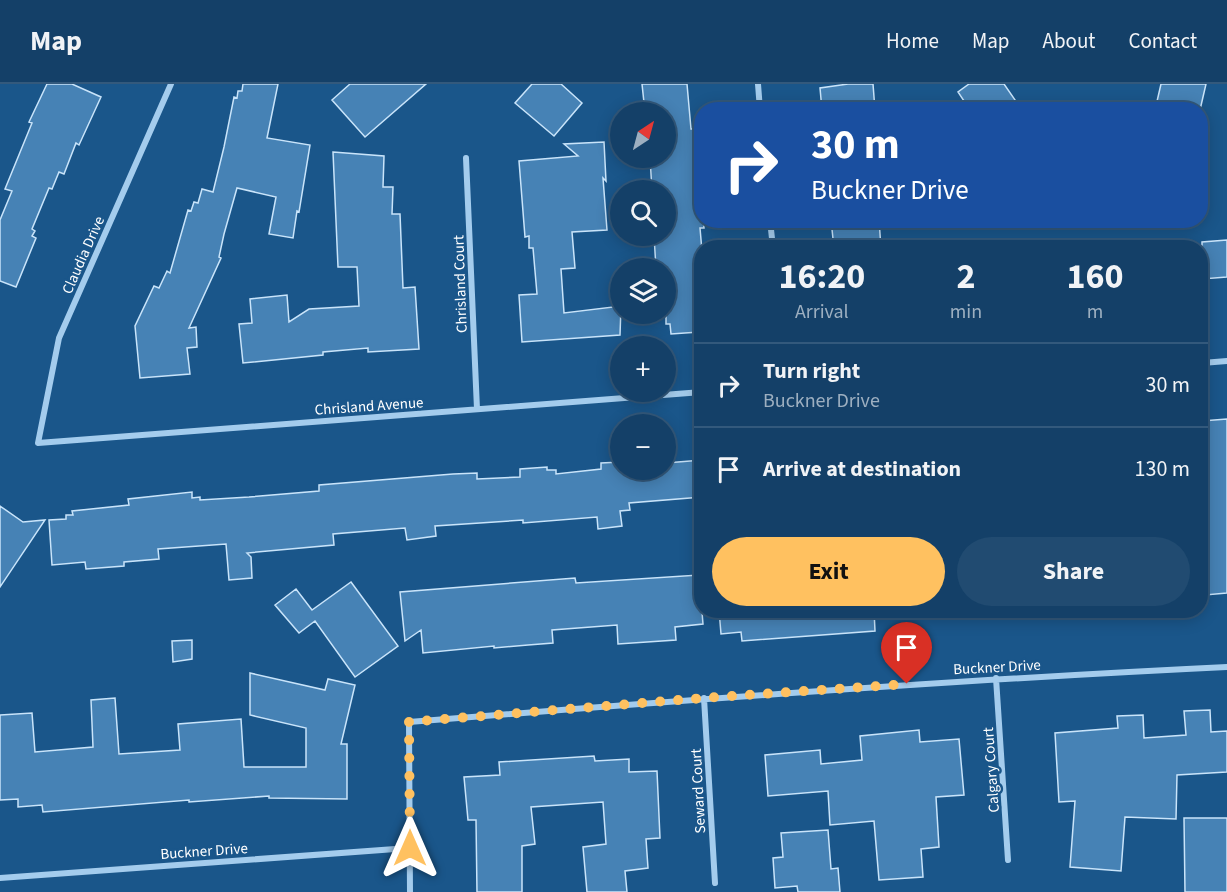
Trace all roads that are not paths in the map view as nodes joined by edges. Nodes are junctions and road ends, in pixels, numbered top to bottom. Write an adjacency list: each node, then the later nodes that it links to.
1 (171, 84): 9 (street, Claudia Drive)
2 (758, 84): 3 (street)
3 (759, 102)
4 (466, 158): 8 (street, Chrisland Court)
5 (1227, 361): 6 (street)
6 (1208, 363)
7 (694, 393): 8 (street, Chrisland Avenue)
8 (477, 409): 9 (street, Chrisland Avenue)
9 (39, 443)
10 (1227, 667): 11 (street, Buckner Drive)
11 (996, 678): 12 (street, Buckner Drive); 14 (street, Calgary Court)
12 (704, 698): 13 (street, Buckner Drive); 16 (street, Seward Court)
13 (410, 848): 15 (street, Buckner Drive); 17 (street)
14 (1008, 860)
15 (0, 878)
16 (715, 883)
17 (410, 892)

